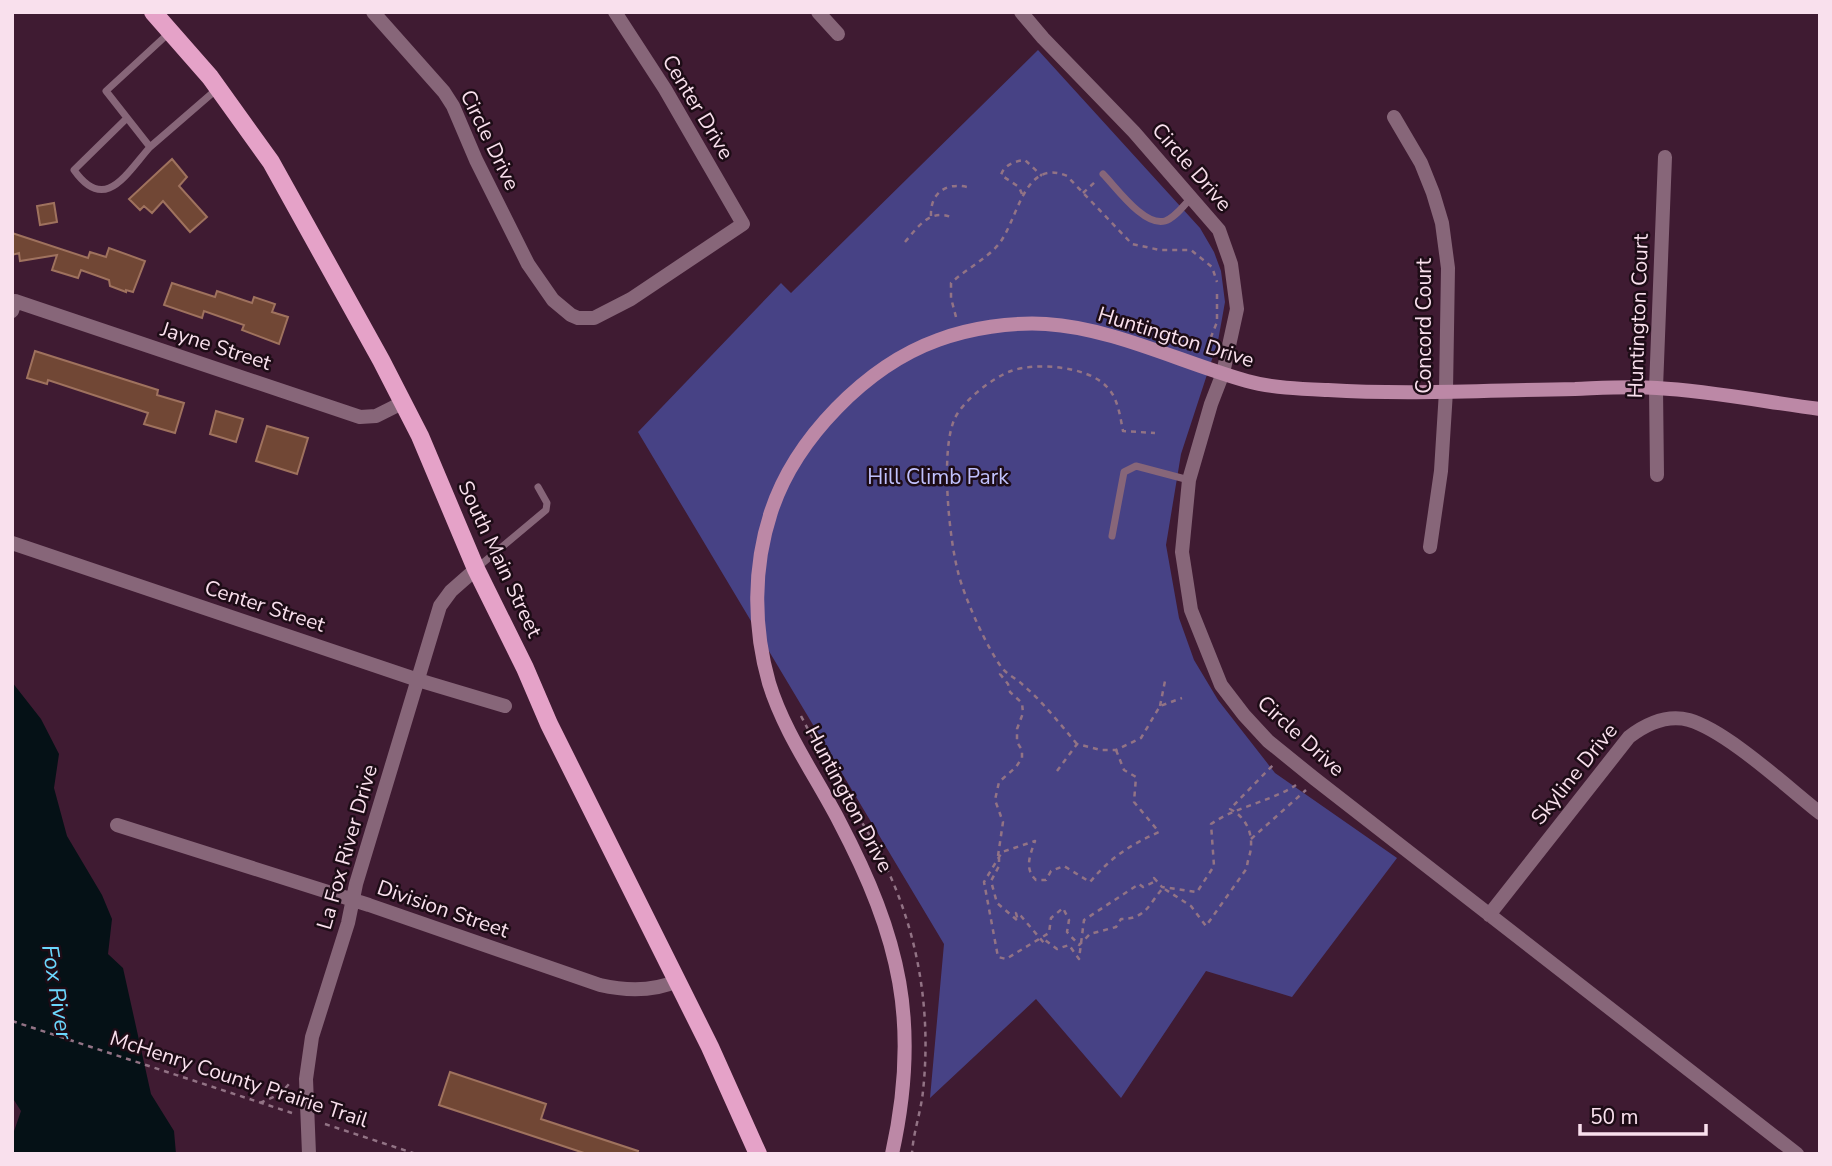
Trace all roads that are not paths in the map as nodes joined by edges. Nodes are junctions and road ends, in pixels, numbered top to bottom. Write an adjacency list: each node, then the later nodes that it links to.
1 (153, 12): 6 (main road, South Main Street)
2 (373, 12): 15 (street, Circle Drive)
3 (615, 12): 15 (street, Center Drive)
4 (818, 12): 7 (street)
5 (1021, 12): 14 (street, Circle Drive)
6 (170, 32): 8 (main road, South Main Street); 10 (lane)
7 (838, 34)
8 (218, 89): 11 (lane); 20 (main road, South Main Street)
9 (1394, 117): 19 (street, Concord Court)
10 (127, 118): 11 (lane); 11 (lane)
11 (150, 147)
12 (1665, 157): 18 (street, Huntington Court)
13 (1103, 174): 14 (lane)
14 (1191, 198): 17 (street, Circle Drive)
15 (743, 224)
16 (14, 306): 20 (street, Jayne Street)
17 (1223, 373): 19 (street, Huntington Drive); 23 (street, Circle Drive); 36 (street, Huntington Drive)
18 (1656, 388): 19 (street, Huntington Drive); 21 (street, Huntington Drive); 22 (street, Huntington Court)
19 (1446, 391): 27 (street, Concord Court)
20 (402, 403): 28 (main road, South Main Street)
21 (1820, 409)
22 (1657, 475)
23 (1189, 480): 25 (lane); 34 (street, Circle Drive)
24 (538, 487): 28 (lane)
25 (1112, 536)
26 (12, 543): 29 (street, Center Street)
27 (1430, 547)
28 (476, 569): 29 (street, La Fox River Drive); 35 (main road, South Main Street)
29 (418, 680): 30 (street, Center Street); 33 (street, La Fox River Drive)
30 (505, 706)
31 (1820, 813): 34 (street, Skyline Drive)
32 (117, 825): 33 (street, Division Street)
33 (353, 901): 35 (street, Division Street); 37 (street, La Fox River Drive)
34 (1489, 915): 39 (street, Circle Drive)
35 (677, 981): 38 (main road, South Main Street)
36 (892, 1152)
37 (309, 1154)
38 (758, 1154)
39 (1797, 1154)

